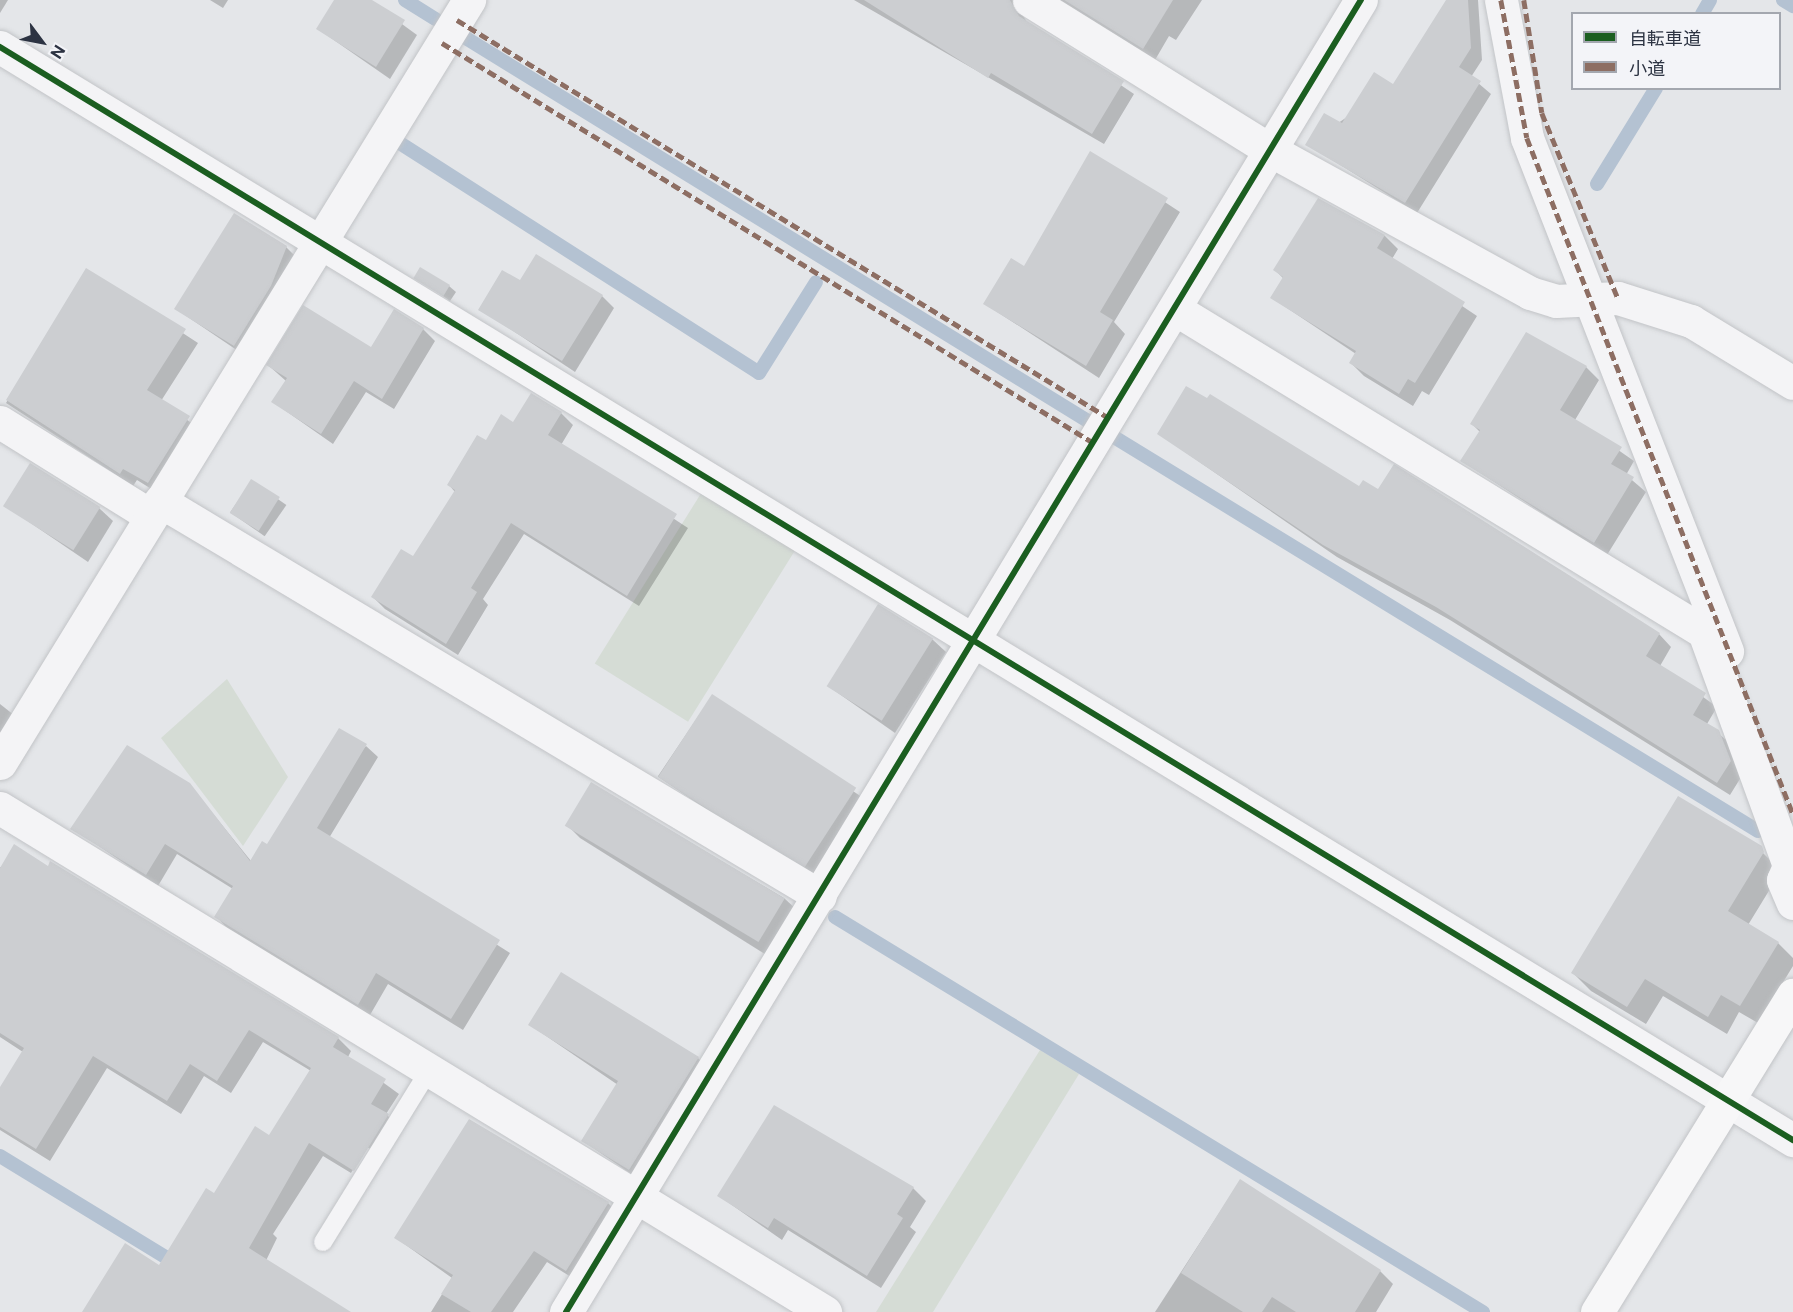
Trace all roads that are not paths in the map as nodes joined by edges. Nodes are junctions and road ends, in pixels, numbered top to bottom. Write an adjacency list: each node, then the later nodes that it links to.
1 (469, 0): 7 (street)
2 (1361, 0): 6 (street)
3 (1501, 0): 8 (street)
4 (1038, 2): 6 (street)
5 (0, 47): 7 (street)
6 (1270, 150): 8 (street); 9 (street)
7 (319, 243): 12 (street); 13 (street)
8 (1589, 302): 10 (street); 16 (street)
9 (1175, 309): 13 (street); 18 (street)
10 (1793, 383)
11 (0, 422): 12 (street)
12 (156, 508): 14 (street); 17 (street)
13 (975, 639): 17 (street); 21 (street)
14 (0, 763)
15 (0, 808): 20 (street)
16 (1793, 814)
17 (820, 896): 23 (street)
18 (1793, 903)
19 (1793, 995): 21 (street)
20 (430, 1069): 23 (street); 24 (lane)
21 (1727, 1097): 22 (street); 27 (street)
22 (1793, 1140)
23 (638, 1196): 25 (street); 26 (street)
24 (323, 1242)
25 (566, 1312)
26 (825, 1312)
27 (1597, 1312)

